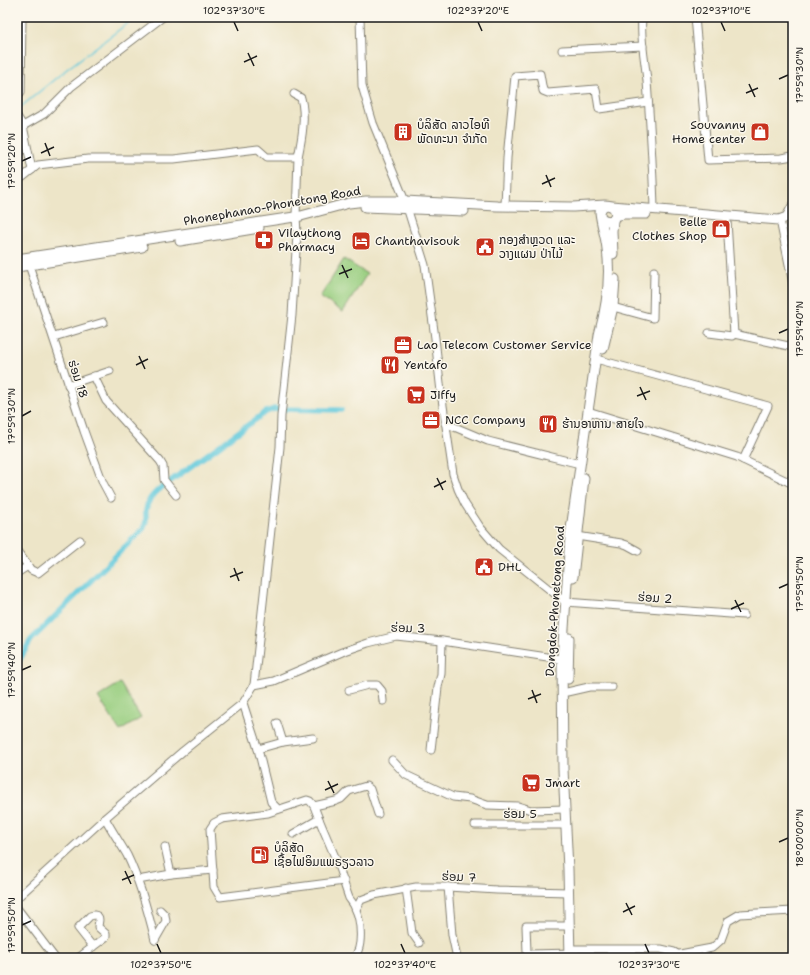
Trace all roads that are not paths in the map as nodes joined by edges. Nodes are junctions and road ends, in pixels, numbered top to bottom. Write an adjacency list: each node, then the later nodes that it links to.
1 (22, 17): 9 (street)
2 (163, 17): 12 (street)
3 (360, 17): 17 (street)
4 (642, 17): 6 (street)
5 (695, 17): 13 (street)
6 (643, 46): 7 (street); 10 (street)
7 (562, 50)
8 (294, 94): 14 (street)
9 (18, 97)
10 (648, 102): 20 (street); 21 (street)
11 (17, 116): 12 (street)
12 (23, 125): 15 (street)
13 (793, 156)
14 (298, 157): 15 (street); 24 (street)
15 (32, 170): 16 (street)
16 (17, 179)
17 (406, 205): 20 (main road, Phonephanao-Phonetong Road); 24 (main road, Phonephanao-Phonetong Road); 45 (street)
18 (609, 206): 20 (main road, Phonephanao-Phonetong Road); 21 (main road, Phonephanao-Phonetong Road); 22 (main road); 23 (main road)
19 (793, 206): 27 (main road)
20 (499, 208): 22 (main road, Phonephanao-Phonetong Road)
21 (654, 209): 27 (main road, Phonephanao-Phonetong Road)
22 (601, 218): 23 (main road); 28 (main road)
23 (614, 218): 26 (main road); 28 (main road)
24 (296, 219): 29 (main road, Phonephanao-Phonetong Road); 30 (main road, Phonephanao-Phonetong Road); 61 (street)
25 (793, 219): 27 (main road)
26 (727, 221): 27 (main road); 37 (street)
27 (780, 223): 33 (street)
28 (610, 249): 34 (main road, Dongdok-Phonetong Road); 40 (main road, Dongdok-Phonetong Road)
29 (17, 259)
30 (29, 265): 31 (main road, Phonephanao-Phonetong Road); 38 (street, ຮ່ອມ 18)
31 (17, 267)
32 (654, 271): 34 (street)
33 (793, 284)
34 (612, 307): 40 (main road, Dongdok-Phonetong Road)
35 (104, 322): 38 (street)
36 (709, 333): 37 (street)
37 (734, 334): 39 (street)
38 (54, 337): 43 (street, ຮ່ອມ 18)
39 (793, 347)
40 (598, 360): 44 (main road, Dongdok-Phonetong Road); 46 (street)
41 (110, 371): 42 (street)
42 (94, 376): 43 (street); 49 (street)
43 (68, 385): 50 (street, ຮ່ອມ 18)
44 (591, 412): 46 (street); 47 (main road, Dongdok-Phonetong Road); 51 (main road, Dongdok-Phonetong Road)
45 (445, 423): 47 (street); 57 (street)
46 (743, 460): 48 (street)
47 (580, 464): 57 (main road, Dongdok-Phonetong Road)
48 (793, 484)
49 (176, 495)
50 (111, 498)
51 (577, 536): 54 (street); 57 (main road, Dongdok-Phonetong Road)
52 (80, 540): 55 (street)
53 (17, 551): 55 (street)
54 (638, 551)
55 (28, 566): 56 (street)
56 (17, 573)
57 (568, 602): 58 (street, ຮ່ອມ 2); 60 (main road, Dongdok-Phonetong Road)
58 (744, 615)
59 (442, 641): 60 (street, ຮ່ອມ 3); 61 (street, ຮ່ອມ 3); 71 (street)
60 (565, 660): 64 (main road, Dongdok-Phonetong Road); 75 (main road, Dongdok-Phonetong Road)
61 (254, 685): 66 (street)
62 (612, 687): 64 (street)
63 (349, 690): 65 (street)
64 (568, 692): 98 (main road, Dongdok-Phonetong Road)
65 (383, 701)
66 (243, 703): 70 (street); 77 (street)
67 (277, 723): 69 (street)
68 (313, 738): 69 (street)
69 (283, 742): 70 (street)
70 (258, 749): 74 (street)
71 (431, 750)
72 (392, 760): 75 (street)
73 (314, 806): 74 (street); 76 (street); 78 (street)
74 (278, 809): 83 (street)
75 (565, 809): 80 (main road, Dongdok-Phonetong Road)
76 (378, 814)
77 (105, 818): 85 (street); 90 (street)
78 (319, 819): 81 (street); 86 (street)
79 (475, 825): 80 (street, ຮ່ອມ 5)
80 (566, 825): 89 (main road, Dongdok-Phonetong Road)
81 (293, 834)
82 (165, 847): 84 (street)
83 (212, 870): 84 (street); 86 (street)
84 (171, 874): 85 (street)
85 (138, 880): 93 (street)
86 (344, 881): 92 (street)
87 (448, 887): 88 (street, ຮ່ອມ 7); 89 (street, ຮ່ອມ 7); 103 (street)
88 (406, 888): 92 (street, ຮ່ອມ 7); 96 (street)
89 (568, 892): 95 (main road, Dongdok-Phonetong Road)
90 (17, 898)
91 (17, 908): 100 (street)
92 (356, 909): 102 (street)
93 (160, 910)
94 (793, 911): 99 (street)
95 (569, 926): 98 (main road, Dongdok-Phonetong Road); 98 (street)
96 (419, 943)
97 (93, 947): 97 (street); 101 (street)
98 (573, 953): 99 (street)
99 (682, 956)
100 (55, 958)
101 (78, 958)
102 (353, 958)
103 (457, 958)

